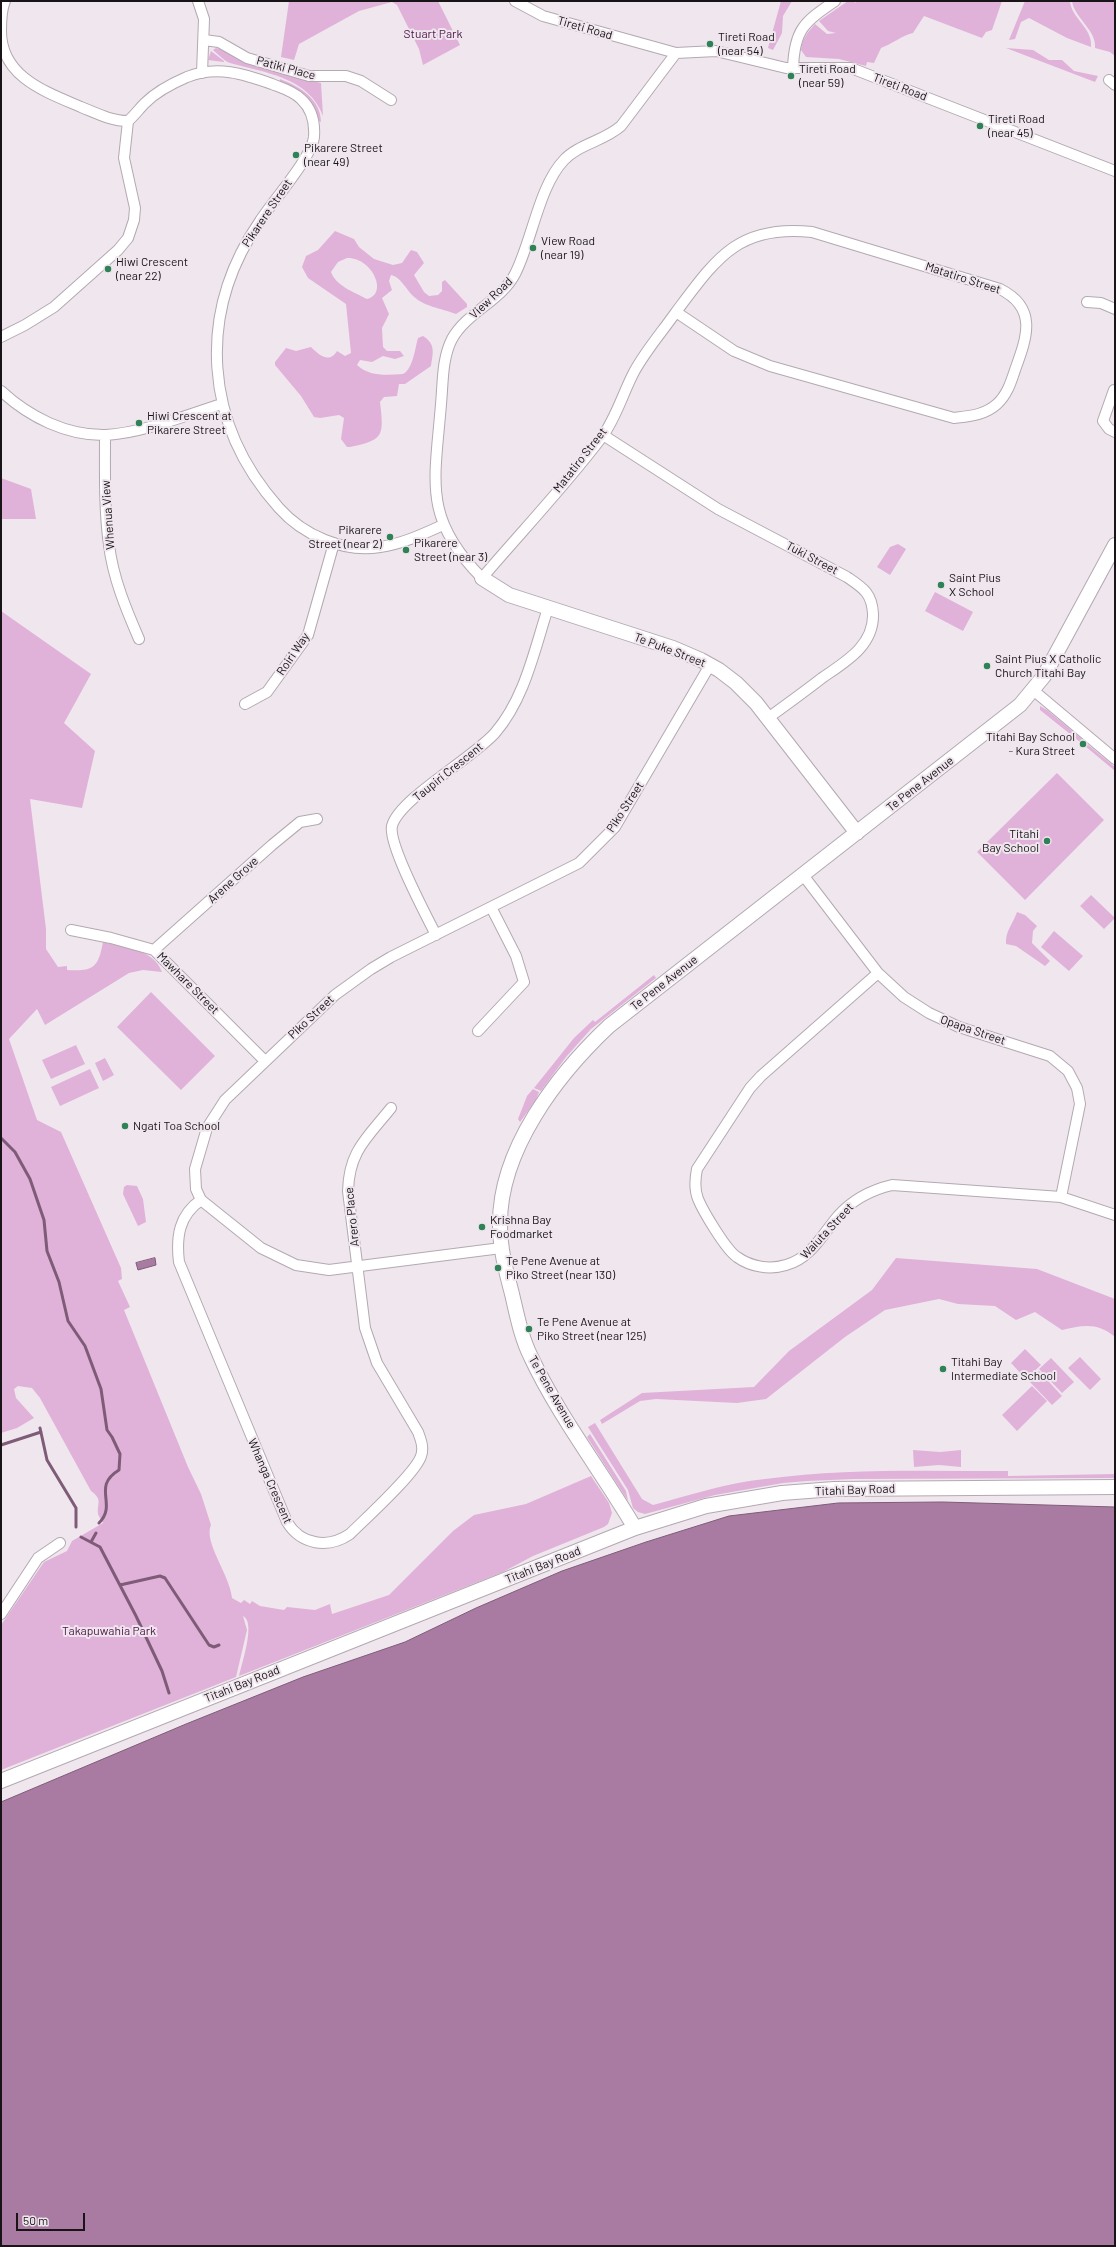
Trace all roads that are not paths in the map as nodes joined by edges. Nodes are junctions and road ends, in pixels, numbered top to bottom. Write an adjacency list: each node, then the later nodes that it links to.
1 (5, 1): 7 (street)
2 (198, 1): 5 (street)
3 (515, 1): 6 (street, Tireti Road)
4 (835, 1): 8 (street)
5 (204, 40): 9 (street); 10 (street, Patiki Place)
6 (676, 53): 8 (street, Tireti Road); 23 (street, View Road)
7 (4, 58): 11 (street)
8 (793, 68): 12 (street, Tireti Road)
9 (202, 73): 11 (street, Pikarere Street); 19 (street, Pikarere Street)
10 (391, 100)
11 (128, 121): 16 (street)
12 (1115, 171)
13 (1087, 302): 14 (street)
14 (1115, 310)
15 (676, 312): 15 (street, Matatiro Street); 22 (street, Matatiro Street)
16 (1, 337)
17 (1114, 390): 20 (street)
18 (1, 391): 21 (street)
19 (222, 404): 21 (street); 24 (street, Pikarere Street)
20 (1115, 432)
21 (105, 435): 28 (street, Whenua View)
22 (603, 435): 26 (street, Matatiro Street); 32 (street, Tuki Street)
23 (443, 526): 24 (street, Pikarere Street); 26 (street, Te Puke Street)
24 (334, 543): 31 (street, Roiri Way)
25 (1115, 545): 30 (street, Te Pene Avenue)
26 (482, 578): 27 (street, Te Puke Street)
27 (548, 608): 29 (street, Te Puke Street); 39 (street, Taupiri Crescent)
28 (139, 639)
29 (710, 665): 32 (street, Te Puke Street); 37 (street, Piko Street)
30 (1033, 690): 33 (street); 35 (street, Te Pene Avenue)
31 (245, 704)
32 (768, 718): 35 (street, Te Puke Street)
33 (1115, 759)
34 (317, 819): 40 (street, Arene Grove)
35 (857, 833): 36 (street, Te Pene Avenue)
36 (803, 875): 41 (street, Opapa Street); 48 (street, Te Pene Avenue)
37 (491, 907): 39 (street, Piko Street); 42 (street)
38 (71, 930): 40 (street, Mawhare Street)
39 (436, 935): 43 (street, Piko Street)
40 (154, 950): 43 (street, Mawhare Street)
41 (878, 973): 45 (street, Opapa Street); 45 (street, Waiuta Street)
42 (478, 1031)
43 (265, 1061): 46 (street, Piko Street)
44 (391, 1108): 49 (street, Arero Place)
45 (1061, 1197): 47 (street, Waiuta Street)
46 (202, 1200): 49 (street); 49 (street, Whanga Crescent)
47 (1115, 1215)
48 (500, 1248): 49 (street); 51 (street, Te Pene Avenue)
49 (357, 1266)
50 (1115, 1487): 51 (street, Titahi Bay Road)
51 (635, 1528): 54 (street, Titahi Bay Road)
52 (60, 1543): 53 (street)
53 (1, 1614)
54 (1, 1781)

